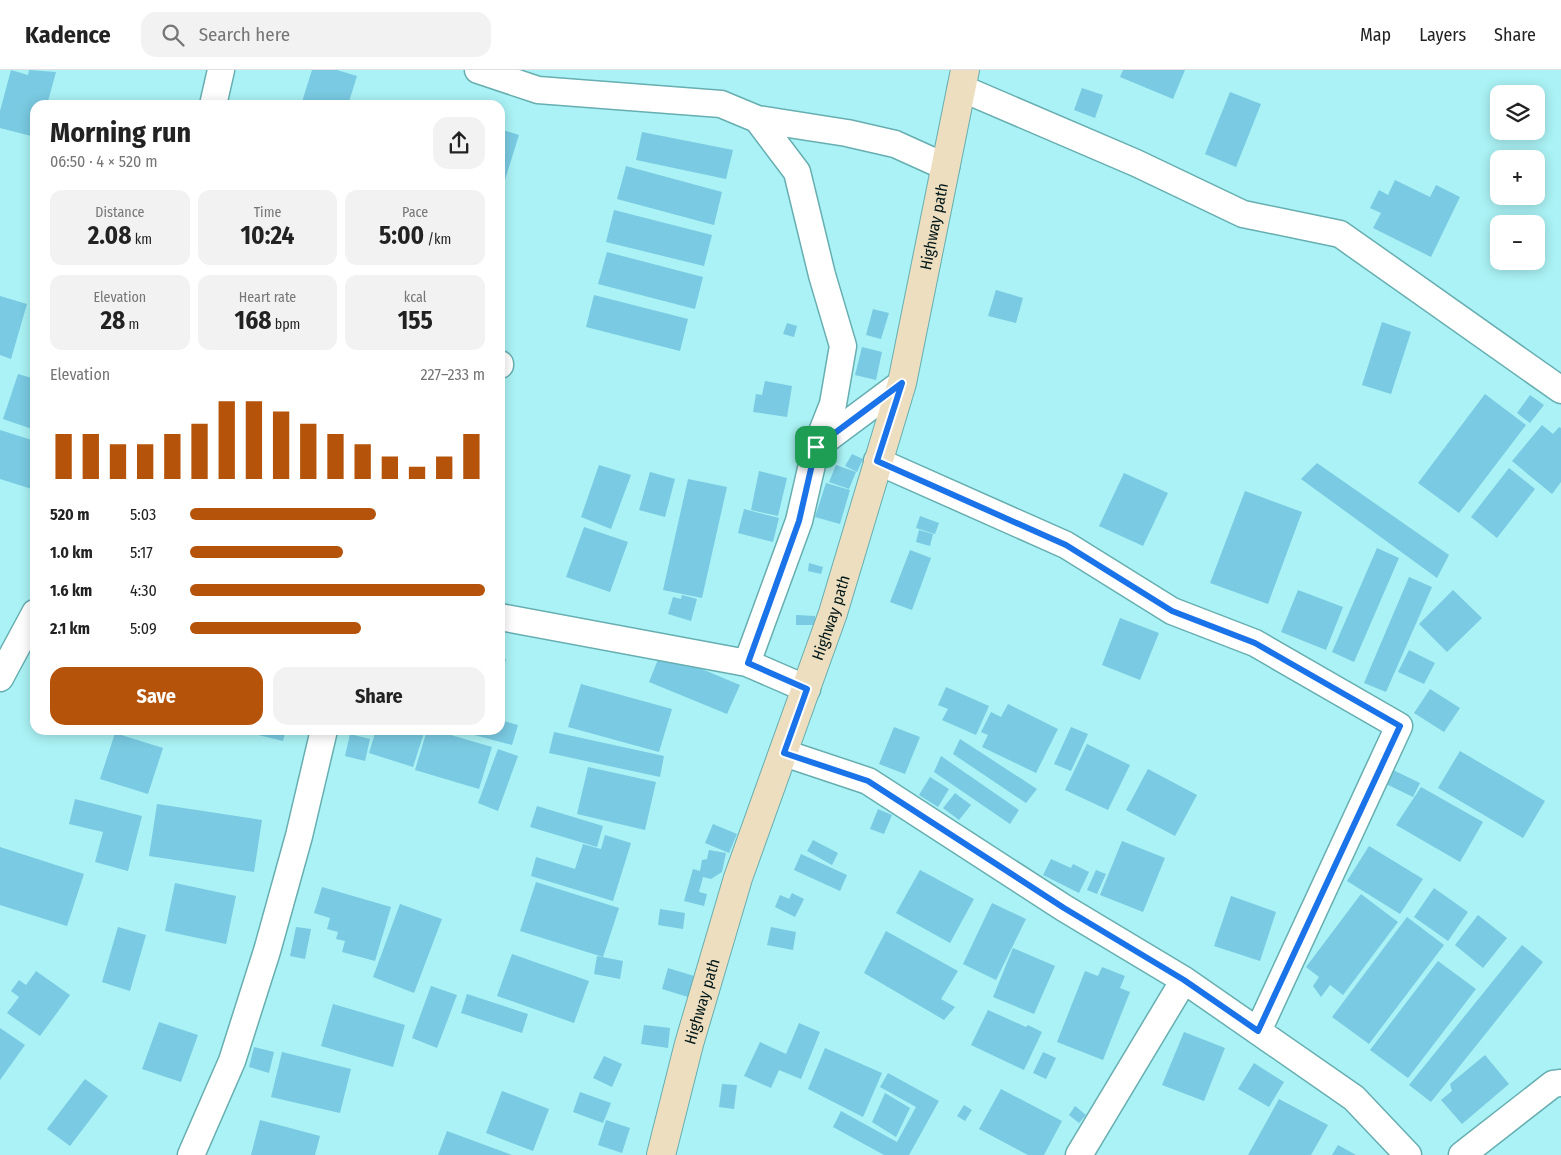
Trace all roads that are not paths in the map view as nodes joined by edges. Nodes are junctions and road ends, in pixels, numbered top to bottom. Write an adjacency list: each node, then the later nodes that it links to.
1 (221, 70): 4 (street)
2 (478, 70): 5 (street)
3 (963, 79): 6 (street, Highway path); 8 (street)
4 (214, 100)
5 (757, 119): 6 (street); 9 (street)
6 (946, 167): 7 (street, Highway path)
7 (902, 383): 9 (street); 10 (street, Highway path)
8 (1561, 390)
9 (816, 447): 13 (street)
10 (877, 461): 15 (street, Highway path); 19 (street)
11 (505, 618): 13 (street)
12 (30, 623): 14 (street)
13 (748, 663): 15 (street)
14 (0, 678)
15 (807, 689): 17 (street, Highway path)
16 (323, 735): 22 (street)
17 (784, 753): 18 (street); 23 (street, Highway path)
18 (1184, 980): 19 (street); 24 (street)
19 (1258, 1031): 21 (street)
20 (1558, 1080): 25 (street)
21 (1400, 1152)
22 (191, 1155)
23 (661, 1155)
24 (1079, 1155)
25 (1462, 1155)

